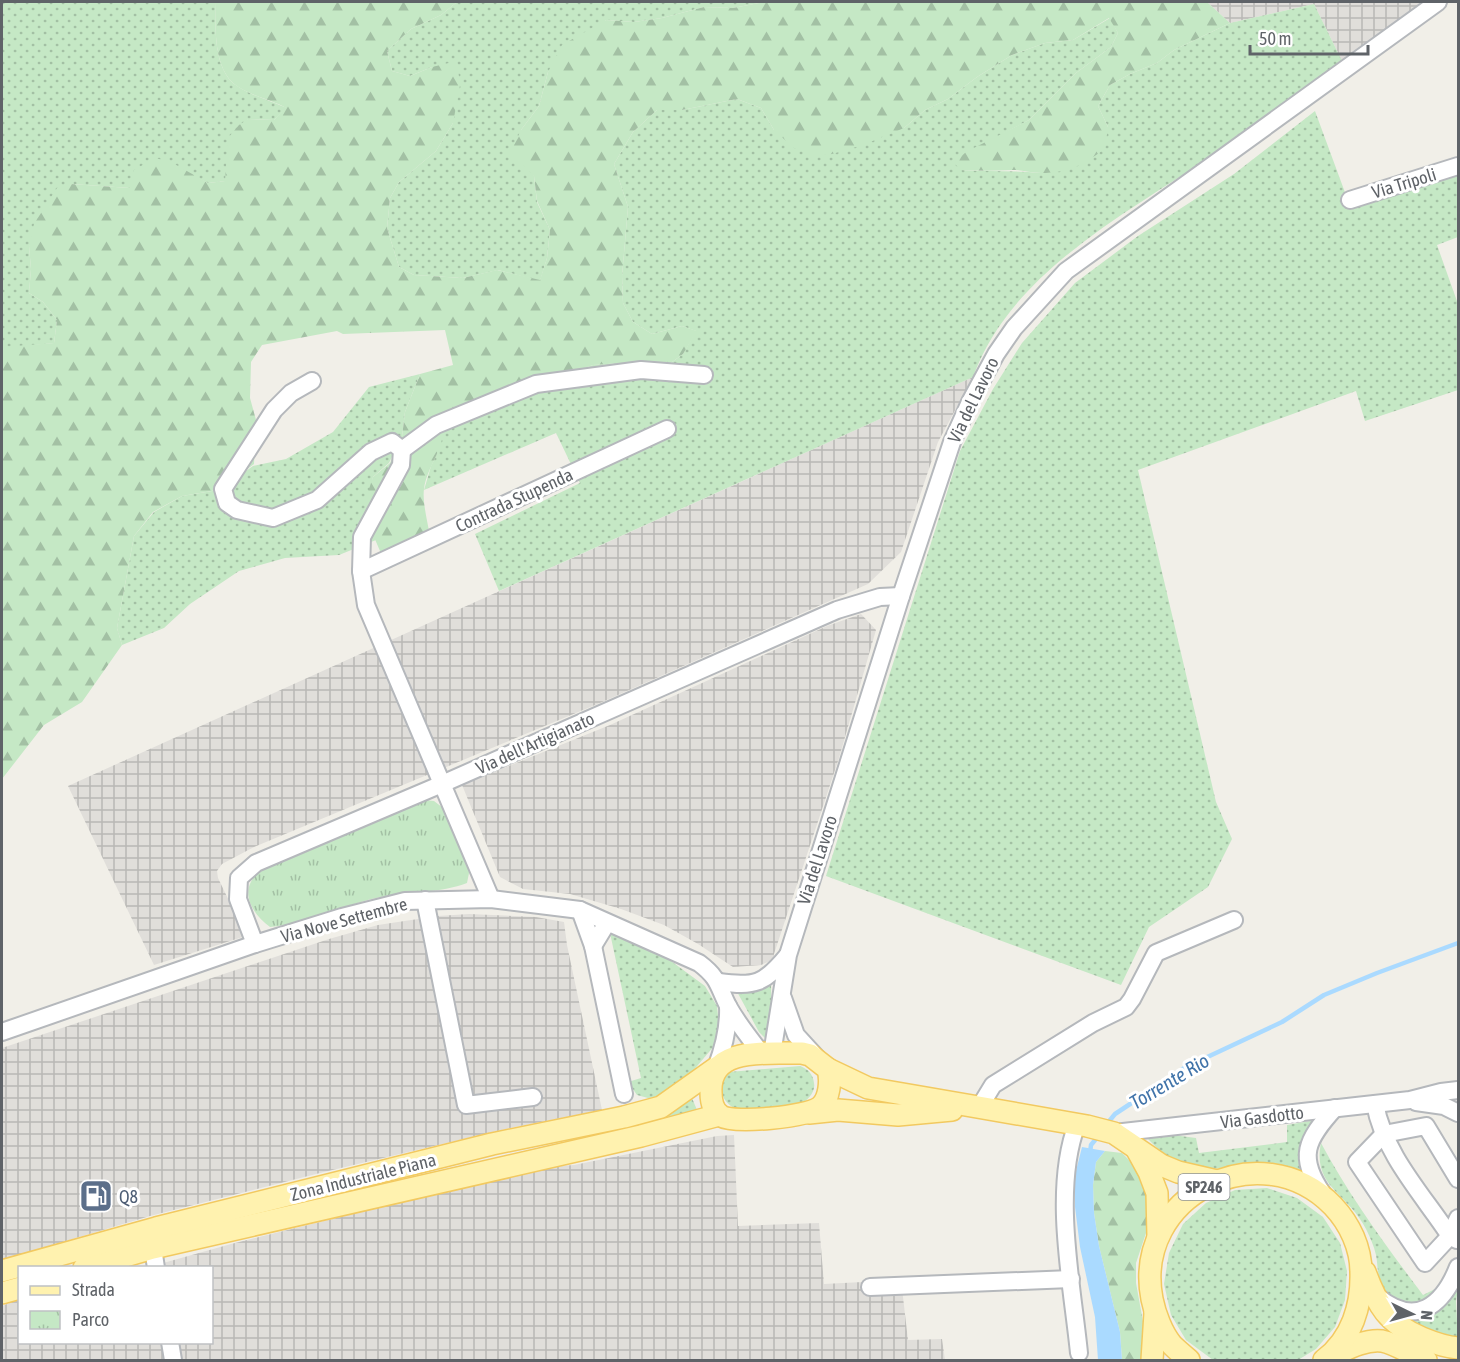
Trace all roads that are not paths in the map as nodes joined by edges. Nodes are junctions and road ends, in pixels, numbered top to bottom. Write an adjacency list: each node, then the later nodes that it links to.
1 (1438, 2): 9 (street, Via del Lavoro)
2 (1458, 166): 3 (street, Via Tripoli)
3 (1350, 200)
4 (704, 375): 7 (street)
5 (312, 381): 7 (street)
6 (667, 429): 8 (street, Contrada Stupenda)
7 (402, 450): 8 (street)
8 (361, 571): 10 (street)
9 (901, 596): 10 (street, Via dell'Artigianato); 18 (street, Via del Lavoro)
10 (442, 784): 11 (street); 16 (street, Via dell'Artigianato)
11 (491, 899): 12 (street, Via Nove Settembre); 13 (street, Via Nove Settembre)
12 (425, 900): 16 (street, Via Nove Settembre); 28 (street)
13 (580, 910): 15 (street, Via Nove Settembre); 17 (street)
14 (1234, 920): 31 (street)
15 (608, 922): 17 (street); 19 (street, Via Nove Settembre)
16 (255, 944): 22 (street, Via Nove Settembre)
17 (593, 946): 27 (street)
18 (788, 955): 19 (street); 20 (street, Via del Lavoro)
19 (719, 982): 21 (street, Via Nove Settembre)
20 (782, 989): 23 (street, Via del Lavoro); 24 (street, Via del Lavoro)
21 (728, 1005): 23 (street, Via Nove Settembre); 25 (street, Via Nove Settembre)
22 (2, 1032)
23 (767, 1054): 24 (main road, Zona Industriale Piana); 25 (main road, Zona Industriale Piana)
24 (825, 1066): 31 (main road, Zona Industriale Piana); 34 (main road)
25 (716, 1068): 33 (main road, Zona Industriale Piana); 36 (main road)
26 (1458, 1090): 29 (street, Via Gasdotto)
27 (624, 1094): 33 (street); 37 (street)
28 (533, 1097)
29 (1410, 1100): 30 (street, Via Gasdotto); 35 (street, Via Gasdotto)
30 (1375, 1104): 32 (street, Via Gasdotto); 40 (street)
31 (979, 1108): 34 (main road); 38 (main road)
32 (1335, 1108): 39 (street, Via Gasdotto); 44 (street)
33 (645, 1111): 37 (main road, Zona Industriale Piana)
34 (809, 1113): 36 (main road)
35 (1458, 1113)
36 (719, 1115): 48 (main road, Zona Industriale Piana)
37 (620, 1118): 50 (main road, Zona Industriale Piana)
38 (1082, 1125): 39 (main road); 55 (street)
39 (1114, 1133): 41 (main road)
40 (1384, 1134): 42 (street); 47 (street); 47 (street)
41 (1135, 1146): 43 (main road); 46 (main road)
42 (1458, 1179)
43 (1217, 1180): 44 (main road, SP246); 46 (main road, SP246)
44 (1327, 1200): 49 (main road, SP246)
45 (1458, 1218): 47 (street)
46 (1158, 1238): 60 (main road, SP246)
47 (1454, 1238)
48 (154, 1258): 51 (main road, Zona Industriale Piana)
49 (1361, 1263): 58 (main road); 64 (main road, SP246)
50 (20, 1266)
51 (98, 1266)
52 (18, 1267): 54 (main road, Zona Industriale Piana)
53 (1458, 1267): 58 (street)
54 (2, 1271)
55 (1071, 1279): 56 (street); 63 (street)
56 (870, 1287)
57 (18, 1289): 59 (main road)
58 (1372, 1292): 62 (main road)
59 (2, 1293)
60 (1155, 1313): 66 (main road, SP246); 67 (main road, SP246)
61 (170, 1344): 65 (street)
62 (1458, 1348)
63 (1079, 1353)
64 (1326, 1359): 68 (main road)
65 (173, 1360)
66 (1152, 1360)
67 (1189, 1360)
68 (1426, 1360)

